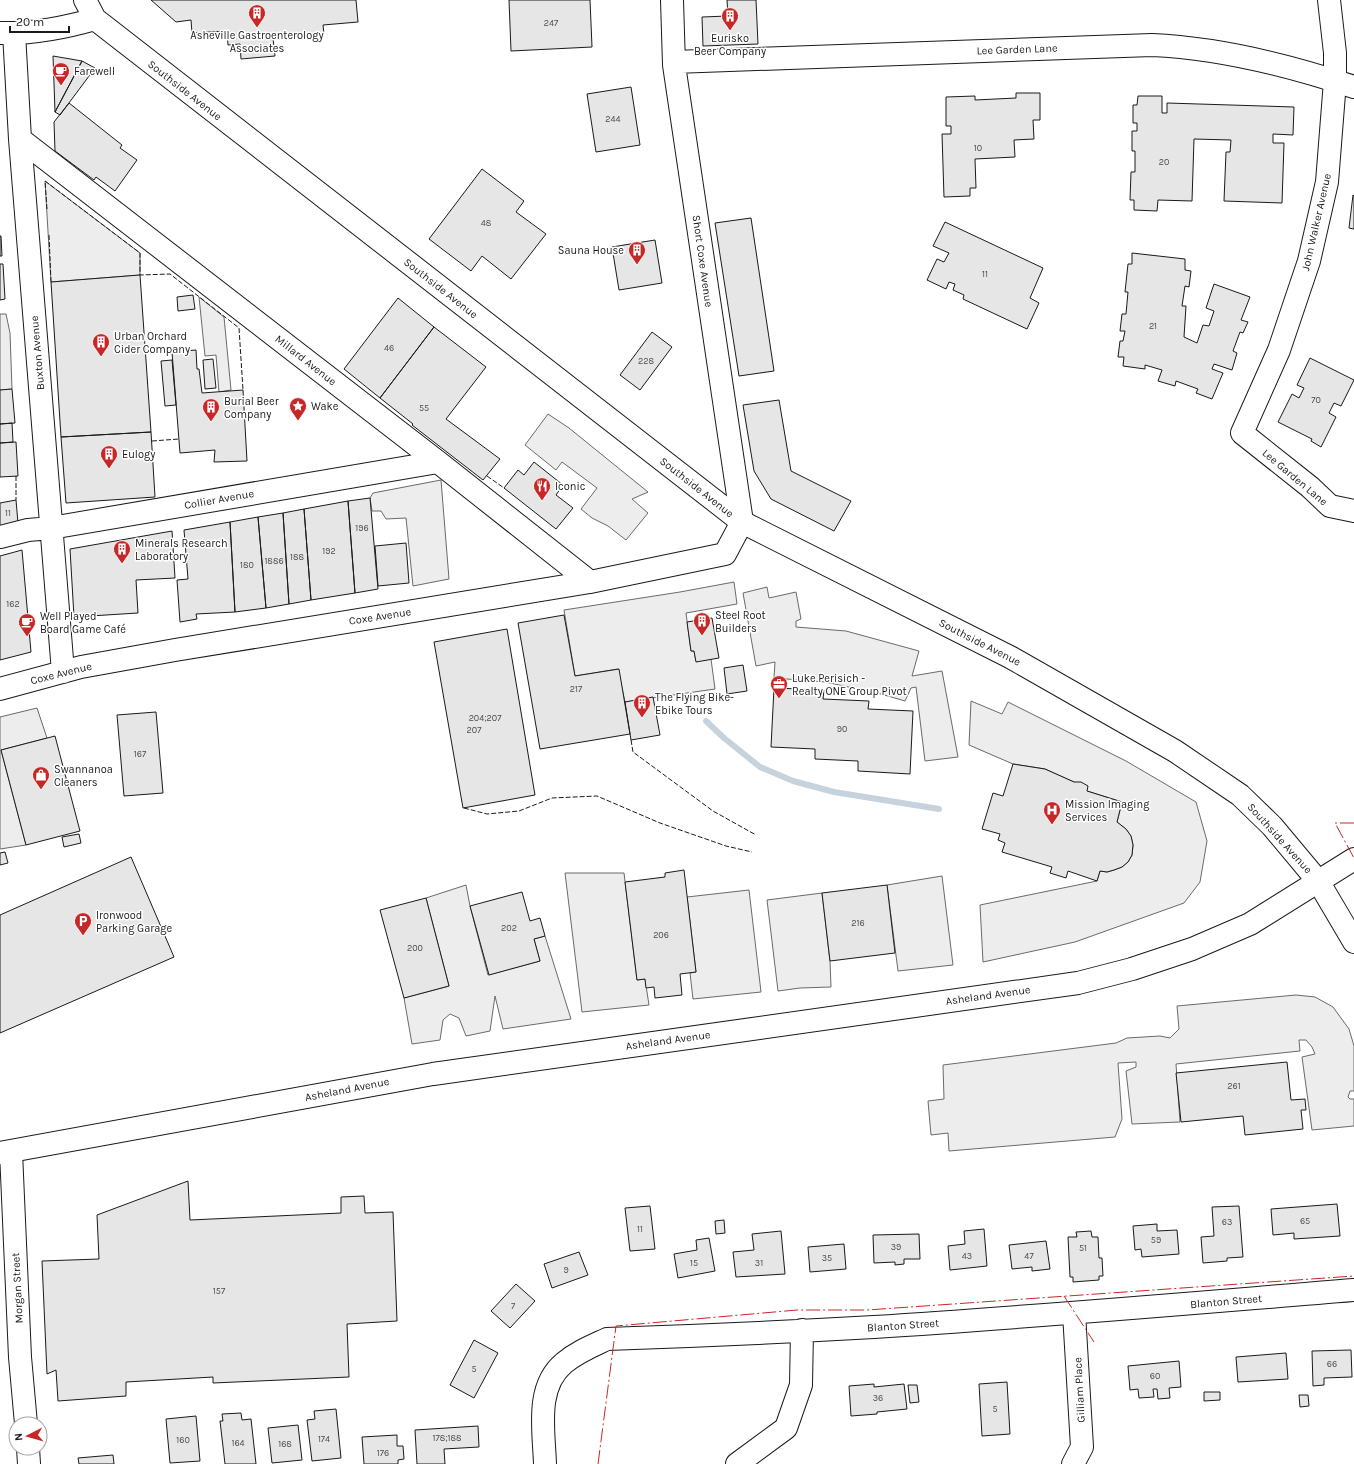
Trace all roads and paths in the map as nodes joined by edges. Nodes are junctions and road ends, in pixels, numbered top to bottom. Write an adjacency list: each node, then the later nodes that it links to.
1 (85, 0): 4 (street, Southside Avenue)
2 (672, 0): 6 (street, Short Coxe Avenue)
3 (1329, 0): 7 (street, John Walker Avenue)
4 (93, 10): 5 (street); 12 (street, Southside Avenue)
5 (7, 33): 8 (street, Buxton Avenue)
6 (674, 62): 7 (street, Lee Garden Lane); 12 (street, Short Coxe Avenue)
7 (1345, 84): 9 (street, John Walker Avenue)
8 (20, 139): 10 (street, Millard Avenue); 13 (street, Buxton Avenue)
9 (1242, 433): 11 (street, Lee Garden Lane)
10 (438, 462): 13 (street, Collier Avenue); 15 (street, Millard Avenue)
11 (1354, 511)
12 (742, 522): 15 (street, Coxe Avenue); 19 (street, Southside Avenue)
13 (51, 528): 14 (street, Collier Avenue); 16 (street, Buxton Avenue)
14 (0, 537)
15 (590, 582): 16 (street, Coxe Avenue)
16 (63, 672): 17 (street, Coxe Avenue)
17 (0, 689)
18 (1354, 859): 19 (street, Southside Avenue)
19 (1318, 881): 20 (street); 21 (street, Asheland Avenue)
20 (1354, 942)
21 (6, 1152): 25 (street, Morgan Street)
22 (1354, 1290): 23 (street, Blanton Street)
23 (1074, 1313): 24 (street, Blanton Street); 28 (street, Gilliam Place)
24 (802, 1330): 26 (street, Blanton Street); 27 (street)
25 (25, 1416)
26 (545, 1464)
27 (737, 1464)
28 (1073, 1464)

